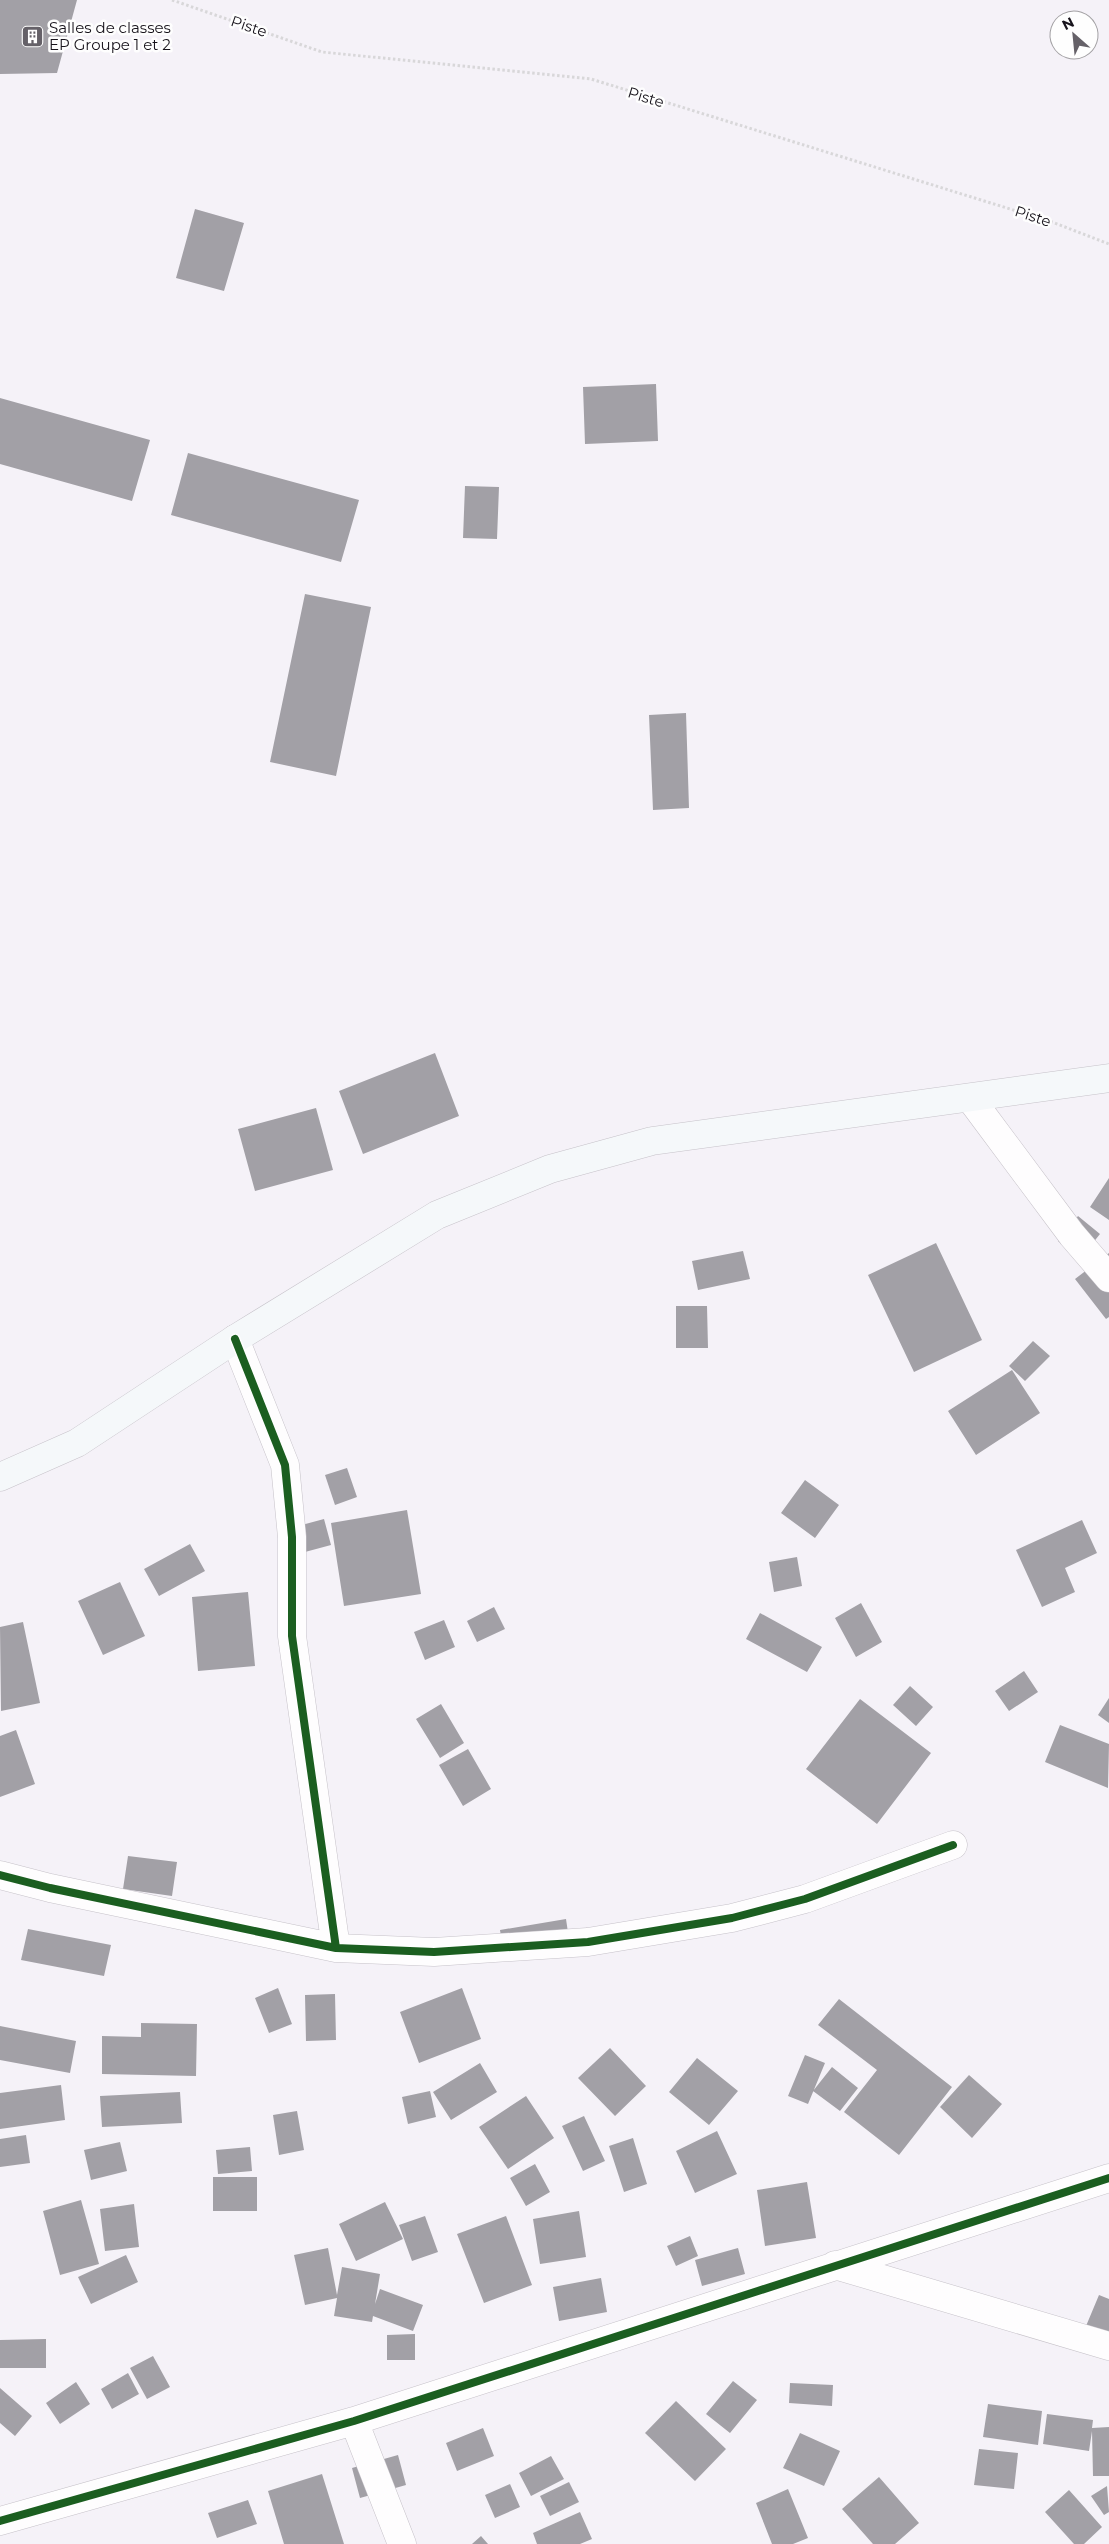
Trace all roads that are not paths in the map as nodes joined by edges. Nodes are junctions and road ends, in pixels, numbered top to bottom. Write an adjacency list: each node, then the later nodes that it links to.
1 (1109, 1078): 2 (main road)
2 (970, 1098): 3 (street); 4 (main road)
3 (1109, 1278)
4 (235, 1339): 5 (main road); 8 (street)
5 (0, 1478)
6 (953, 1845): 8 (street)
7 (0, 1875): 8 (street)
8 (336, 1948)
9 (1109, 2178): 10 (street)
10 (835, 2265): 11 (street); 12 (street)
11 (1109, 2346)
12 (354, 2420): 13 (street); 14 (street)
13 (0, 2521)
14 (402, 2544)

